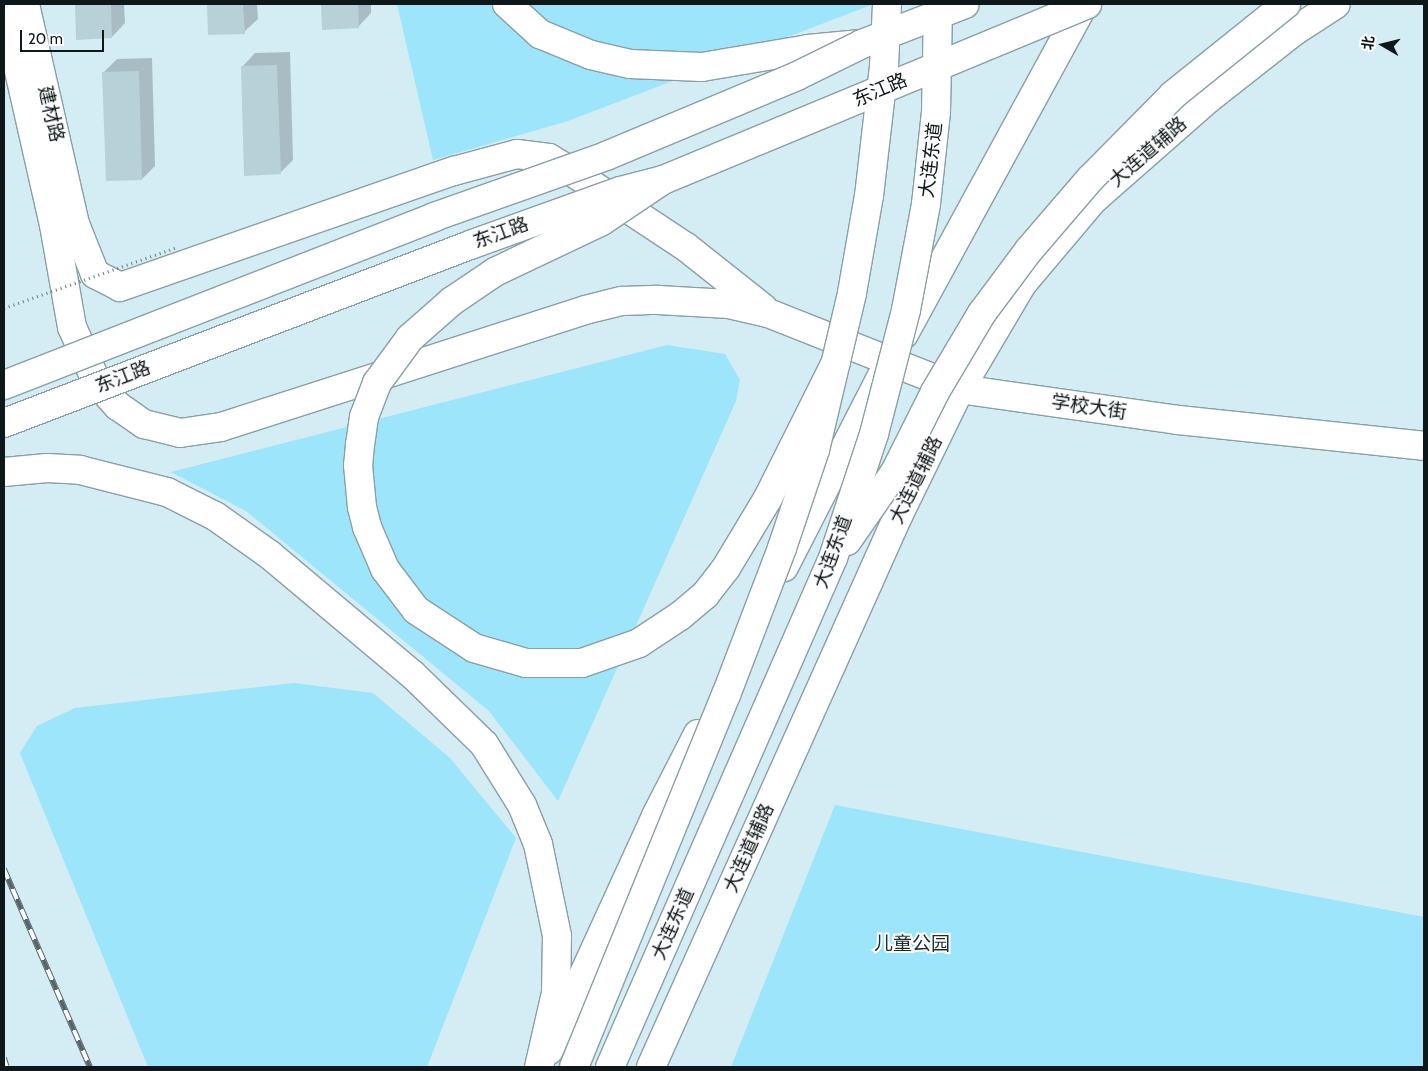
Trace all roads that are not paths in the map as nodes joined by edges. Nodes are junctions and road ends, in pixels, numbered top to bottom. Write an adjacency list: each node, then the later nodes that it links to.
1 (25, 4): 12 (main road, 建材路)
2 (507, 4): 10 (main road)
3 (938, 4): 20 (main road, 大连东道, bridge)
4 (965, 4): 10 (main road, 东江路, bridge)
5 (1086, 4): 11 (main road, 东江路, bridge); 14 (main road)
6 (1286, 4): 20 (main road, bridge)
7 (1336, 4): 16 (main road, 大连道辅路)
8 (4, 5): 12 (main road)
9 (886, 6): 13 (main road, 大连东道, bridge)
10 (862, 44): 15 (main road, 东江路, bridge)
11 (663, 180): 13 (main road, bridge); 17 (main road, 东江路, bridge)
12 (768, 312): 14 (main road, 学校大街)
13 (836, 362): 23 (main road, 大连东道, bridge)
14 (889, 362): 16 (main road, 学校大街); 21 (main road)
15 (4, 385)
16 (960, 389): 18 (main road, 学校大街); 25 (main road, 大连道辅路)
17 (4, 423)
18 (1424, 446)
19 (4, 472): 22 (main road)
20 (833, 558): 24 (main road, 大连东道, bridge)
21 (567, 1012): 22 (main road); 24 (main road)
22 (540, 1067)
23 (574, 1067)
24 (610, 1067)
25 (651, 1067)

